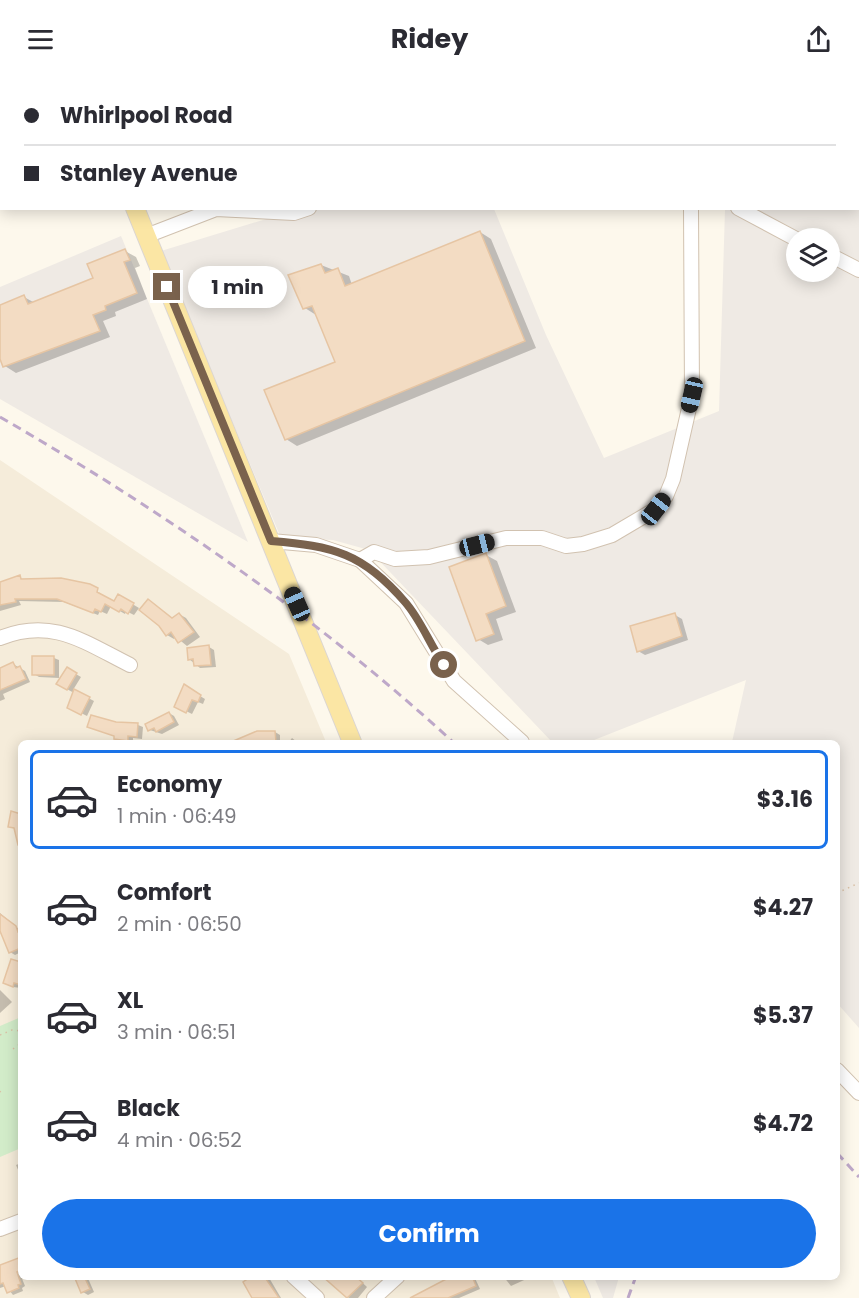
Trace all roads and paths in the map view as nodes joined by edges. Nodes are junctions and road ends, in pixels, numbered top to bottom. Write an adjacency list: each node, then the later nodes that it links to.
1 (136, 210): 8 (main road)
2 (213, 210): 8 (street)
3 (236, 210): 4 (street)
4 (303, 210)
5 (691, 210): 12 (street)
6 (742, 210): 7 (street)
7 (786, 234)
8 (146, 236): 11 (main road)
9 (840, 260): 10 (street)
10 (859, 270)
11 (271, 541): 12 (street); 15 (main road)
12 (360, 560): 16 (street)
13 (0, 638): 14 (street)
14 (129, 664)
15 (351, 740)
16 (520, 740)
17 (859, 884): 18 (path)
18 (840, 891)
19 (18, 1031): 20 (path)
20 (0, 1035)
21 (18, 1045): 22 (path)
22 (13, 1049)
23 (840, 1073): 25 (street)
24 (0, 1091): 26 (path)
25 (859, 1093)
26 (2, 1096)
27 (18, 1222): 28 (street)
28 (0, 1229)
29 (297, 1280): 32 (street)
30 (394, 1280): 33 (street)
31 (573, 1280): 34 (main road)
32 (317, 1298)
33 (374, 1298)
34 (581, 1298)

